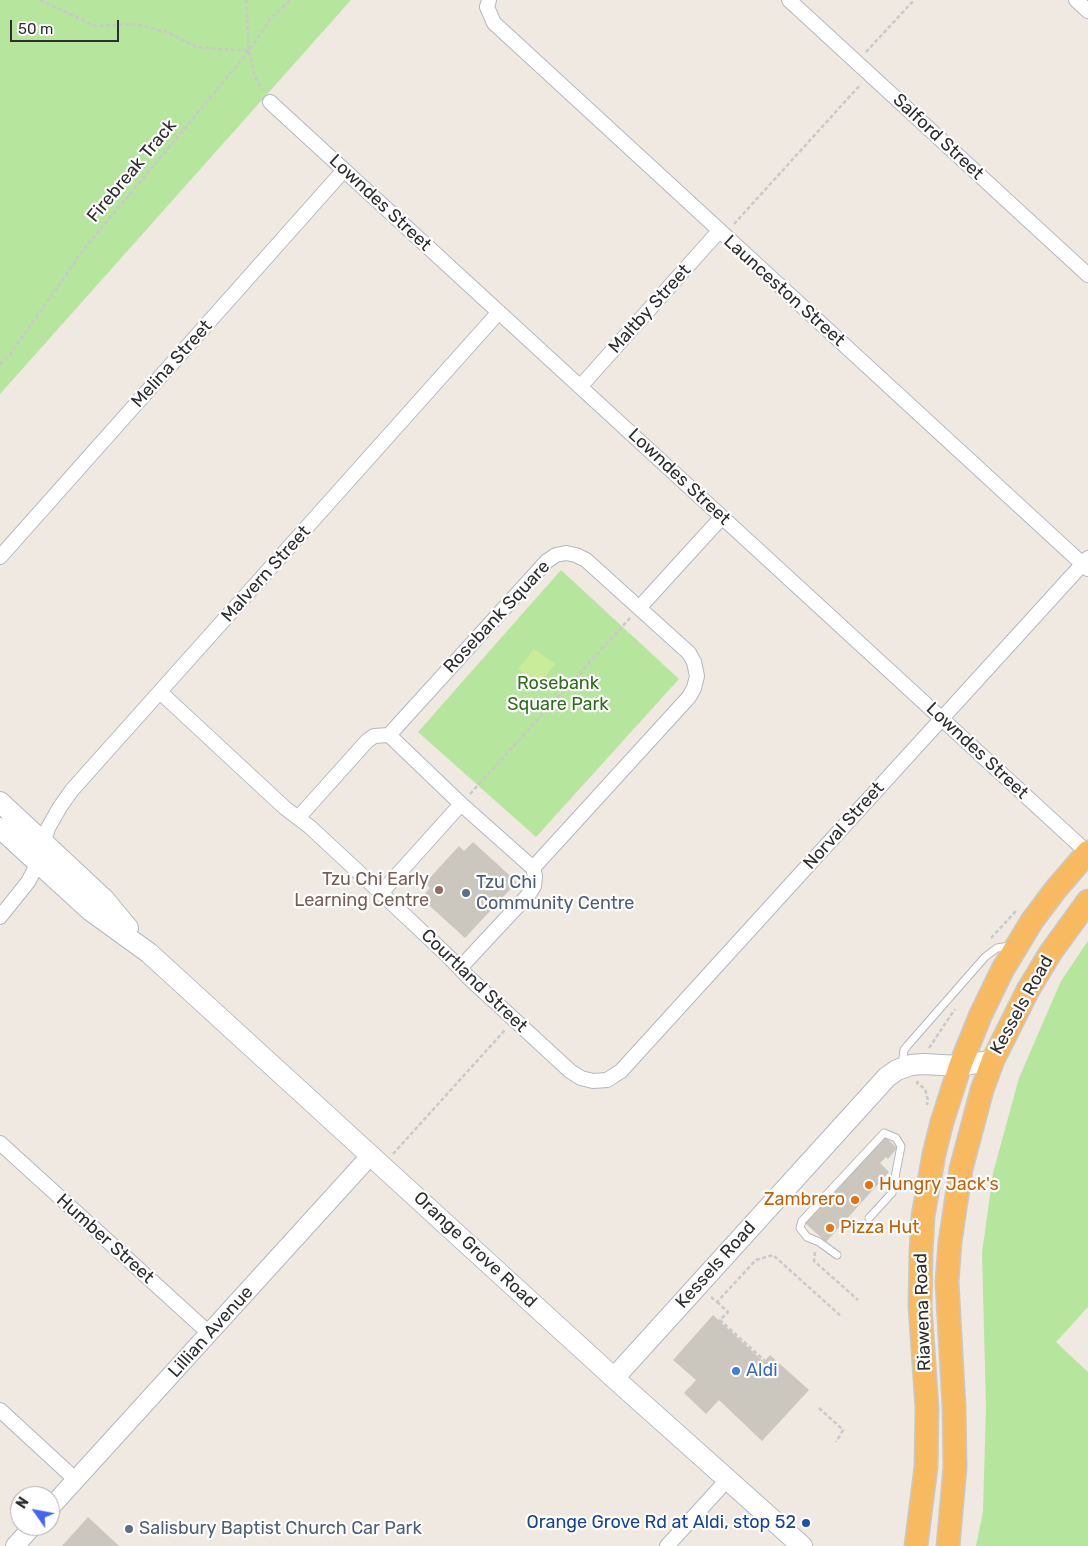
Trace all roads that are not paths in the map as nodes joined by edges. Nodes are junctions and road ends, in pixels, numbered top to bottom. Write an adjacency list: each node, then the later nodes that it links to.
1 (789, 0): 8 (street, Salford Street)
2 (1076, 0): 4 (street)
3 (488, 4): 7 (street, Launceston Street)
4 (1088, 11)
5 (270, 102): 6 (street, Lowndes Street)
6 (344, 170): 9 (street, Lowndes Street); 12 (street, Melina Street)
7 (719, 231): 10 (street, Maltby Street); 13 (street, Launceston Street)
8 (1088, 274)
9 (499, 312): 10 (street, Lowndes Street); 15 (street, Malvern Street)
10 (580, 387): 11 (street, Lowndes Street)
11 (722, 517): 14 (street); 16 (street, Lowndes Street)
12 (0, 557)
13 (1086, 564): 16 (street, Norval Street)
14 (639, 608): 17 (street, Rosebank Square); 25 (street, Rosebank Square)
15 (160, 692): 20 (street, Courtland Street); 22 (street, Malvern Street)
16 (942, 719): 23 (street, Lowndes Street); 35 (street, Norval Street)
17 (389, 735): 19 (street); 20 (street)
18 (0, 802): 22 (main road, Orange Grove Road)
19 (461, 804): 25 (street); 26 (street)
20 (298, 818): 26 (street, Courtland Street)
21 (0, 828): 24 (main road, Orange Grove Road)
22 (44, 843): 24 (street, Malvern Street); 30 (main road, Orange Grove Road)
23 (1088, 852): 29 (highway, Kessels Road)
24 (38, 863): 28 (street, Malvern Street); 30 (main road, Orange Grove Road)
25 (533, 868): 31 (street)
26 (381, 893): 31 (street, Courtland Street)
27 (1088, 901): 32 (highway, Kessels Road)
28 (0, 917)
29 (1016, 946): 33 (highway, Riawena Road); 34 (lane, Kessels Road)
30 (149, 953): 37 (main road, Orange Grove Road)
31 (460, 968): 35 (street, Courtland Street)
32 (993, 1060): 33 (main road, Kessels Road); 51 (highway, Riawena Road)
33 (960, 1066): 34 (main road, Kessels Road); 50 (highway, Riawena Road)
34 (902, 1068): 41 (main road, Kessels Road)
35 (593, 1081)
36 (0, 1143): 40 (street, Humber Street)
37 (377, 1161): 40 (street, Lillian Avenue); 41 (main road, Orange Grove Road)
38 (869, 1218): 39 (lane)
39 (836, 1255)
40 (210, 1334): 44 (street, Lillian Avenue)
41 (614, 1378): 43 (main road, Orange Grove Road)
42 (0, 1410): 44 (street)
43 (728, 1479): 48 (street); 49 (main road, Orange Grove Road)
44 (76, 1480): 45 (street, Lillian Avenue)
45 (60, 1497)
46 (24, 1536): 47 (street)
47 (15, 1546)
48 (667, 1546)
49 (802, 1546)
50 (916, 1546)
51 (948, 1546)

